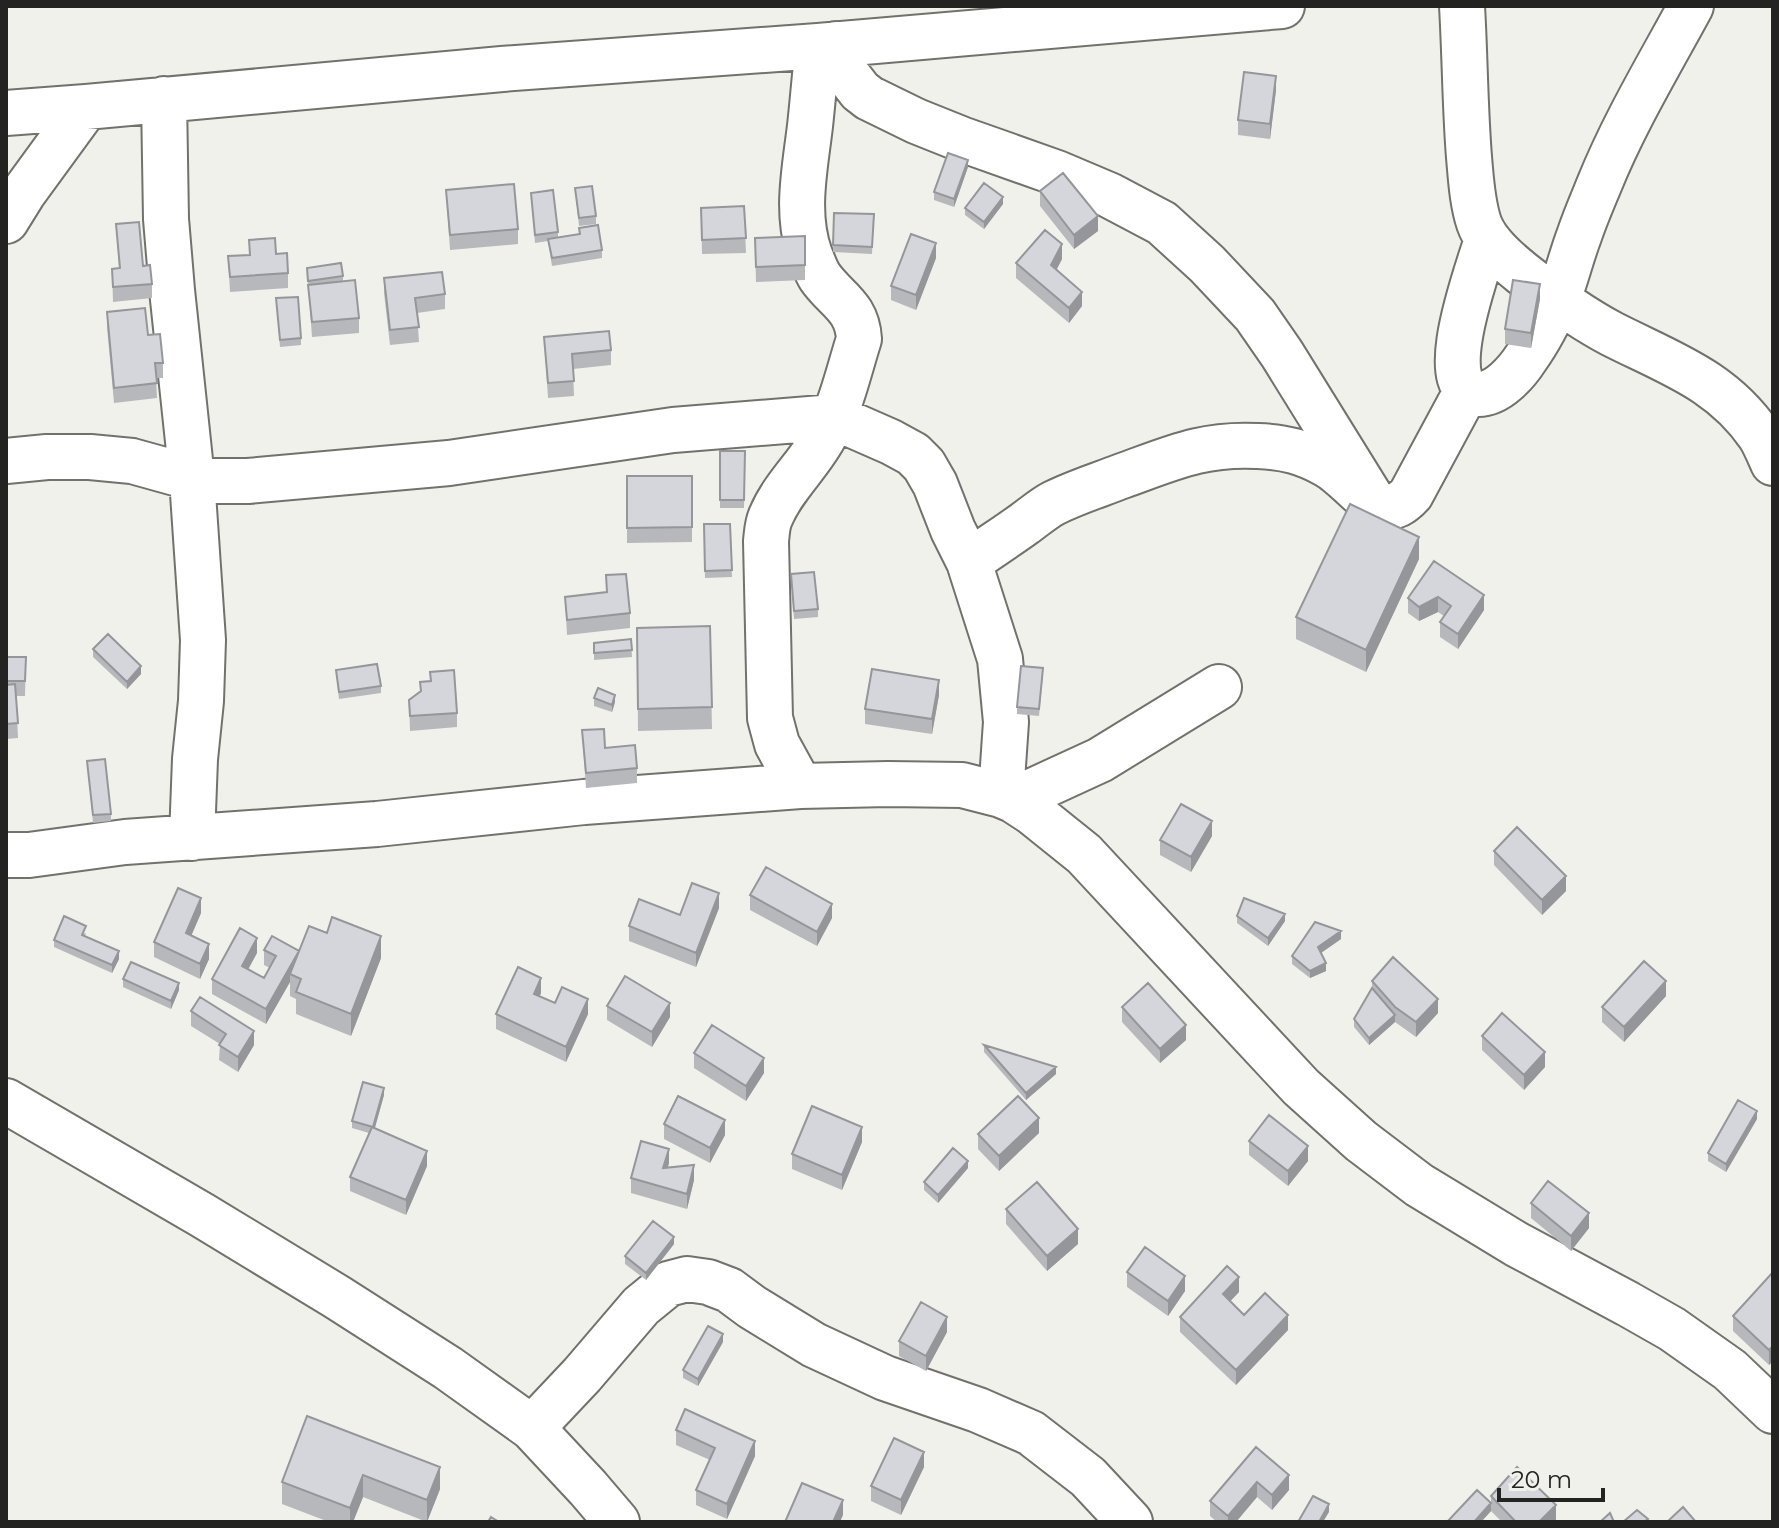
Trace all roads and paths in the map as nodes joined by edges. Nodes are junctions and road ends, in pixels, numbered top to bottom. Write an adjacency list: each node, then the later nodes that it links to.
1 (1282, 6): 4 (street)
2 (1462, 6): 9 (street)
3 (1691, 6): 10 (street)
4 (827, 45): 5 (street); 12 (street); 16 (street)
5 (164, 99): 6 (street); 15 (street)
6 (86, 107): 7 (street); 8 (street)
7 (6, 113)
8 (6, 221)
9 (1487, 239): 10 (street); 11 (street)
10 (1557, 302): 11 (street); 14 (street)
11 (1467, 390): 16 (street)
12 (834, 417): 15 (street); 17 (street); 19 (street)
13 (6, 461): 15 (street)
14 (1773, 463)
15 (192, 479): 21 (street)
16 (1375, 504): 17 (street)
17 (969, 562): 20 (street)
18 (1219, 687): 20 (street)
19 (800, 786): 20 (street); 21 (street)
20 (1007, 798): 24 (street)
21 (192, 838): 22 (street)
22 (6, 855)
23 (6, 1101): 25 (street)
24 (1773, 1411)
25 (532, 1428): 26 (street); 27 (street)
26 (617, 1522)
27 (1130, 1522)

